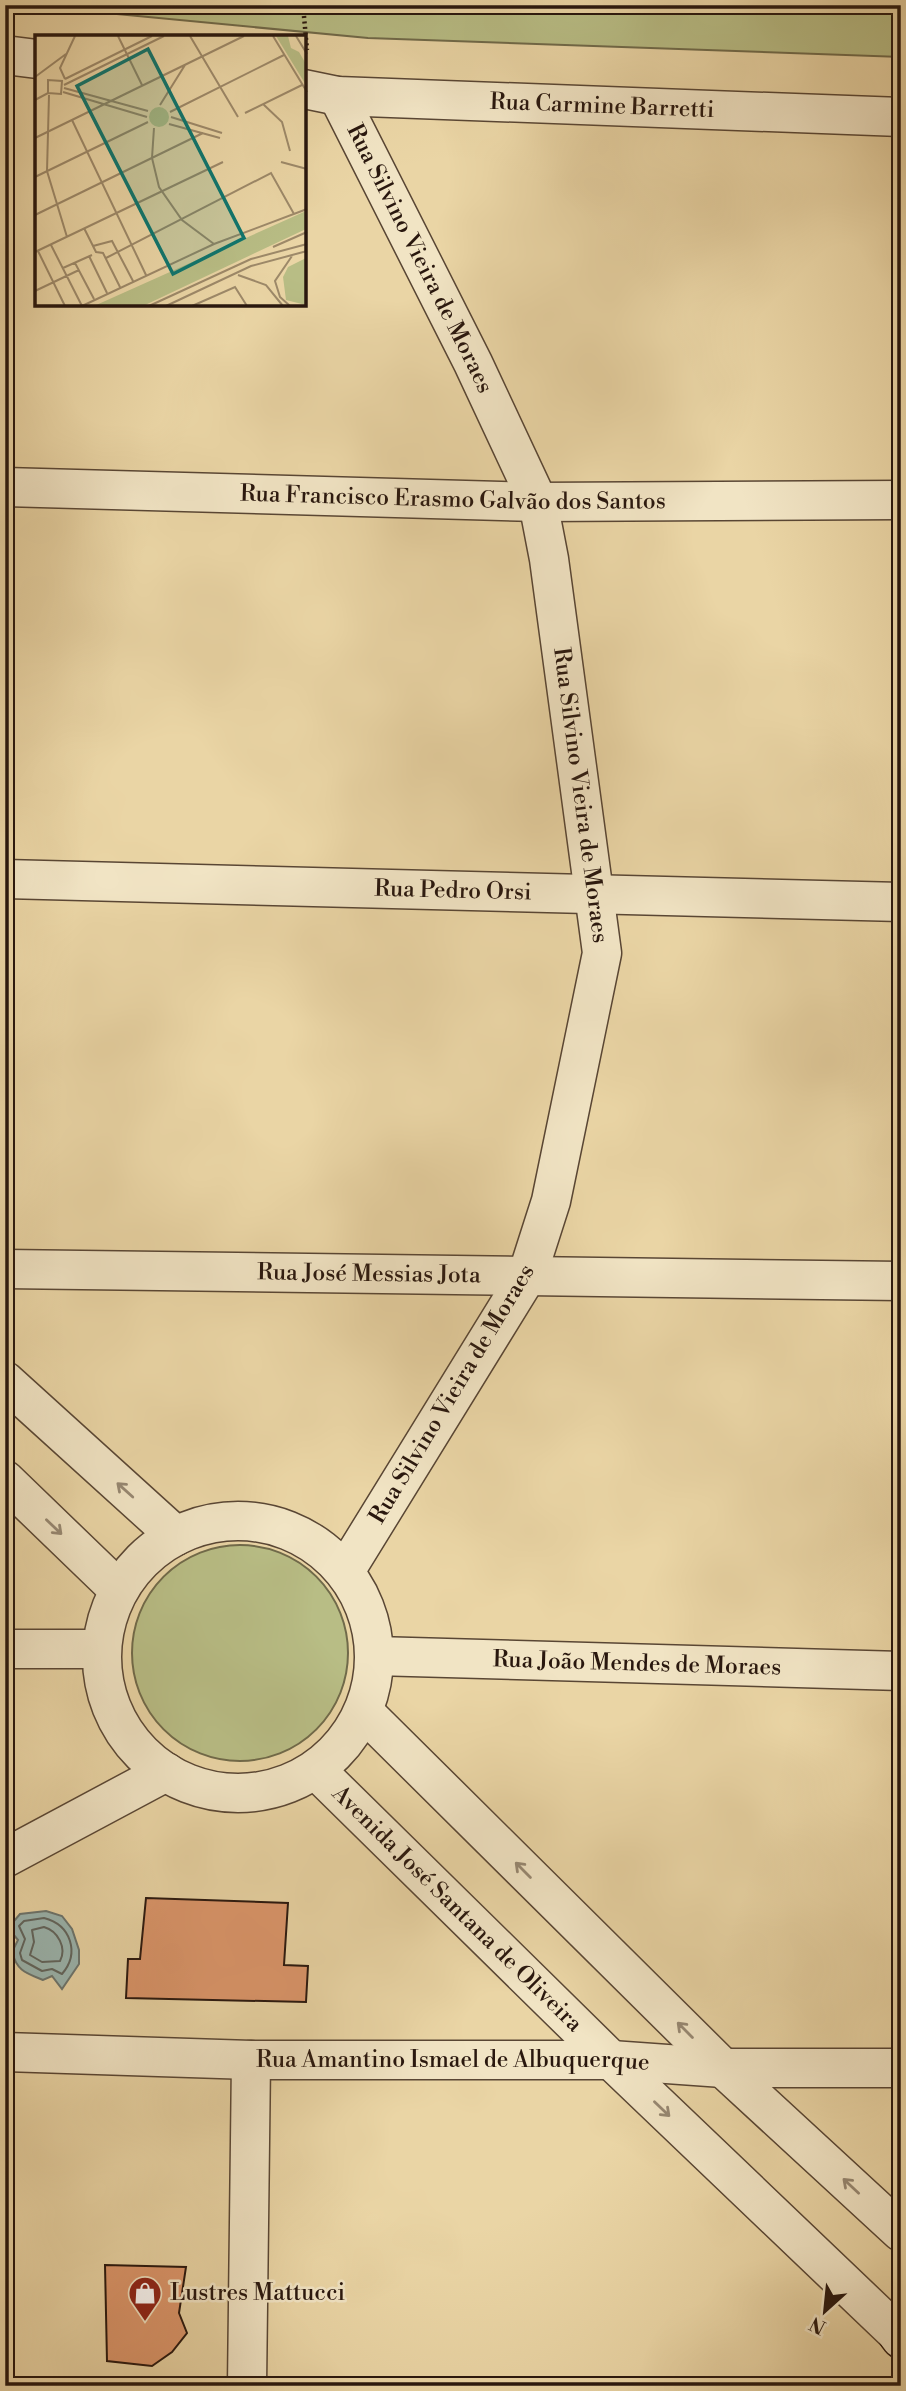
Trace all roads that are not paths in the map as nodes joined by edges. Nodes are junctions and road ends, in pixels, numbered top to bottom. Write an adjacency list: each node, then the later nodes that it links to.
1 (5, 55): 2 (street)
2 (35, 58)
3 (321, 93): 4 (street, Rua Carmine Barretti); 7 (street, Rua Silvino Vieira de Moraes)
4 (901, 117)
5 (5, 487): 7 (street, Rua Francisco Erasmo Galvão dos Santos)
6 (901, 500): 7 (street, Rua Francisco Erasmo Galvão dos Santos)
7 (538, 502): 9 (street, Rua Silvino Vieira de Moraes)
8 (5, 879): 9 (street, Rua Pedro Orsi)
9 (594, 896): 10 (street, Rua Pedro Orsi); 12 (street, Rua Silvino Vieira de Moraes)
10 (901, 902)
11 (5, 1269): 12 (street, Rua José Messias Jota)
12 (527, 1276): 13 (street, Rua José Messias Jota); 17 (street, Rua Silvino Vieira de Moraes)
13 (901, 1282)
14 (5, 1381): 16 (street, one-way to 14)
15 (5, 1480): 18 (street, one-way to 18)
16 (176, 1536): 17 (street); 18 (street)
17 (347, 1568): 21 (street)
18 (118, 1589): 20 (street)
19 (5, 1648): 20 (street)
20 (100, 1649): 25 (street)
21 (375, 1656): 22 (street, Rua João Mendes de Moraes); 23 (street)
22 (901, 1671)
23 (364, 1712): 24 (street); 30 (street, one-way to 23)
24 (316, 1770): 25 (street); 29 (street, Avenida José Santana de Oliveira)
25 (166, 1772): 26 (street)
26 (5, 1858)
27 (5, 2052): 28 (street, Rua Amantino Ismael de Albuquerque)
28 (251, 2060): 29 (street, Rua Amantino Ismael de Albuquerque); 34 (street)
29 (611, 2060): 30 (street, Rua Amantino Ismael de Albuquerque); 33 (street, Avenida José Santana de Oliveira, one-way to 33)
30 (723, 2068): 31 (street, Rua Amantino Ismael de Albuquerque); 32 (street, one-way to 30)
31 (901, 2068)
32 (901, 2232)
33 (900, 2337)
34 (247, 2386)

